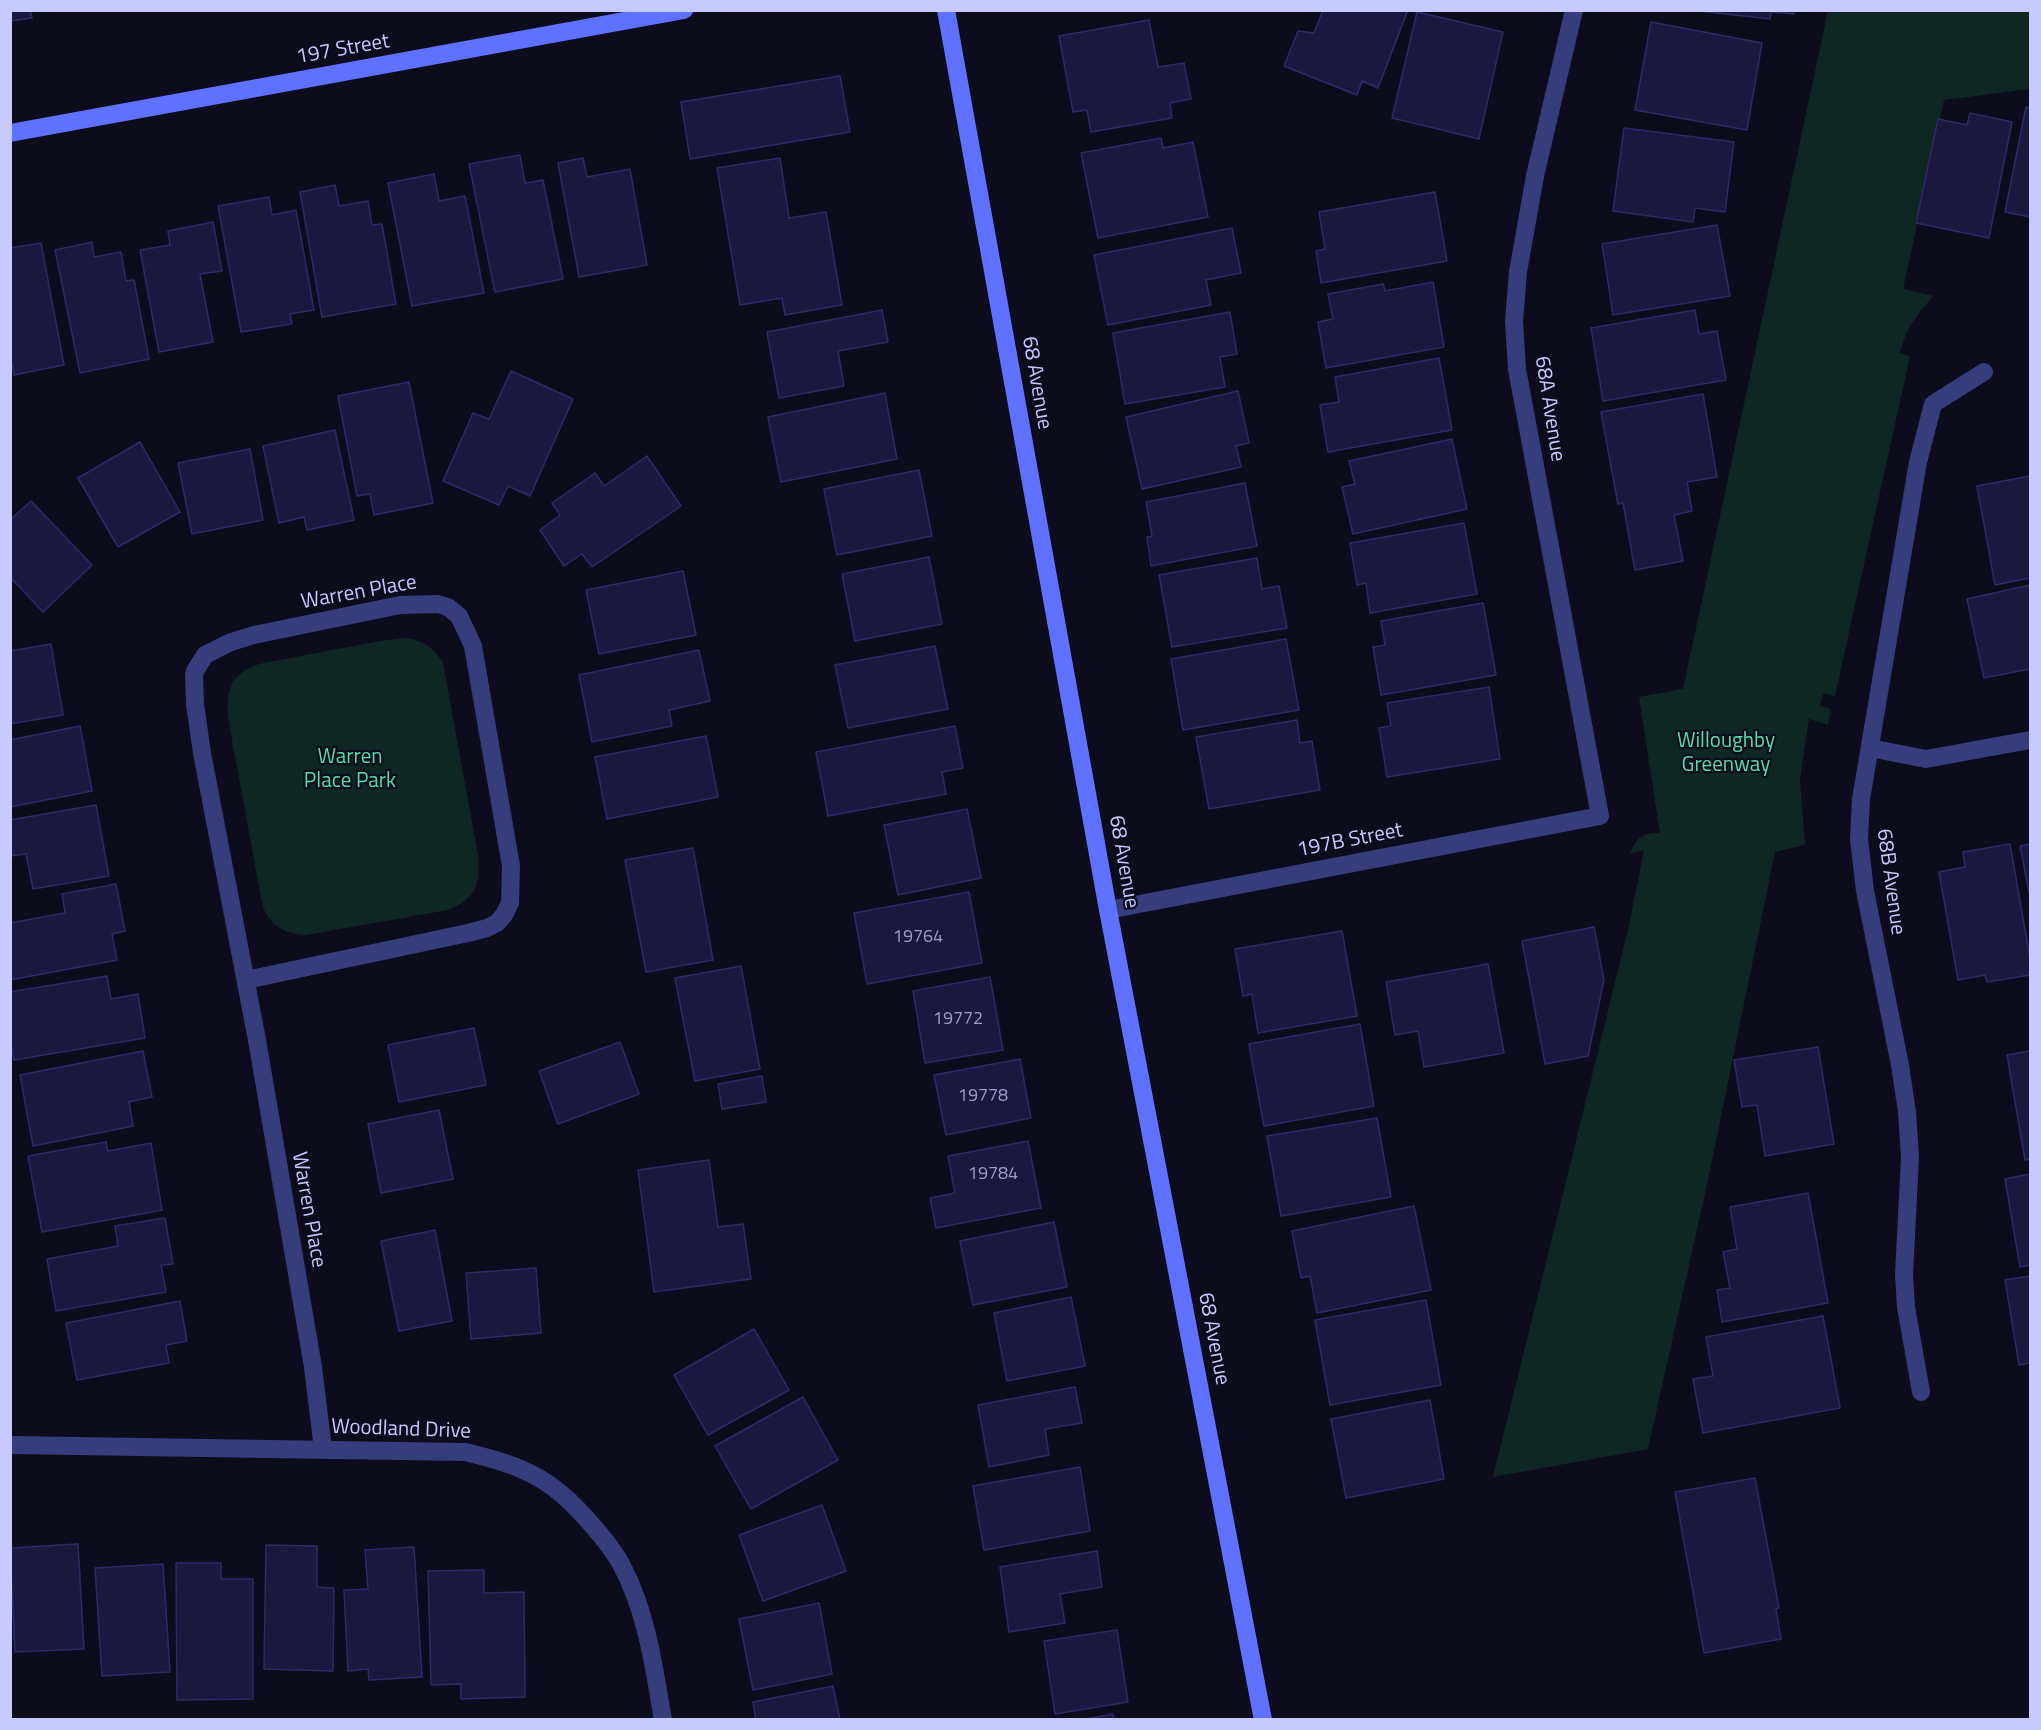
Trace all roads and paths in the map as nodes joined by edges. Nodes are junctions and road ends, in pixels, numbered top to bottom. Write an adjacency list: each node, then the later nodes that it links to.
1 (684, 10): 4 (street, 197 Street)
2 (946, 10): 9 (street, 68 Avenue)
3 (1574, 10): 8 (street, 68A Avenue)
4 (10, 133)
5 (1984, 372): 7 (street, 68B Avenue)
6 (2031, 740): 7 (street)
7 (1870, 748): 11 (street, 68B Avenue)
8 (1600, 816): 9 (street, 197B Street)
9 (1108, 910): 15 (street, 68 Avenue)
10 (246, 980): 10 (street, Warren Place); 13 (street, Warren Place)
11 (1921, 1392)
12 (10, 1445): 13 (street, Woodland Drive)
13 (323, 1449): 14 (street, Woodland Drive)
14 (663, 1719)
15 (1263, 1719)

